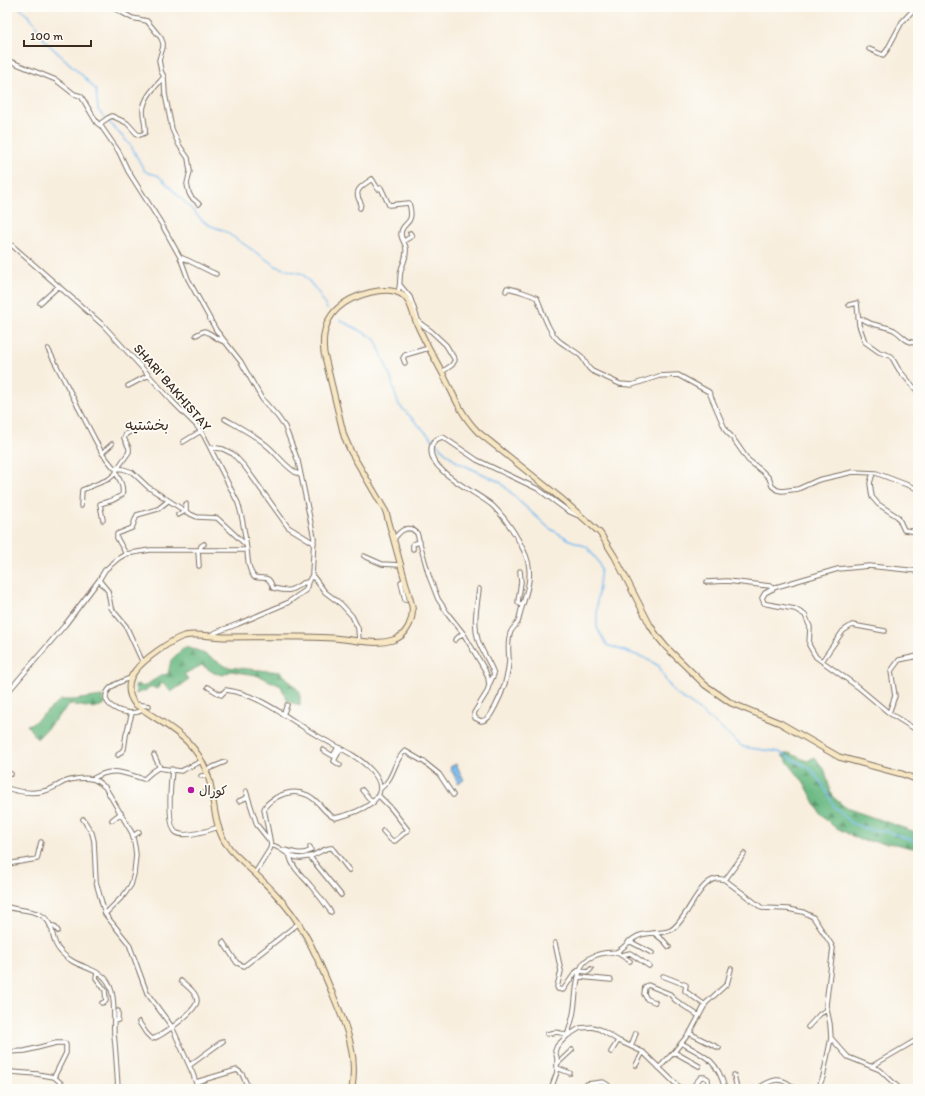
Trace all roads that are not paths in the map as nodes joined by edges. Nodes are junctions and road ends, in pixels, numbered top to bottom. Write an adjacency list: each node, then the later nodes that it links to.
1 (112, 7): 5 (street)
2 (916, 7): 3 (street)
3 (869, 49)
4 (7, 60): 6 (street)
5 (164, 77): 6 (street); 7 (street)
6 (101, 124): 12 (street)
7 (199, 204)
8 (360, 208): 11 (street)
9 (410, 233): 11 (street)
10 (7, 241): 15 (street, SHARI' BAKHISTAY)
11 (404, 241): 14 (street)
12 (180, 257): 13 (street); 22 (street)
13 (216, 274)
14 (400, 285): 17 (street); 27 (street)
15 (58, 286): 18 (street); 28 (street, SHARI' BAKHISTAY)
16 (506, 290): 39 (street)
17 (398, 292): 24 (main road); 50 (main road)
18 (40, 303)
19 (849, 305): 20 (street)
20 (858, 318): 23 (street); 30 (street)
21 (196, 335): 22 (street)
22 (224, 342): 40 (street)
23 (918, 343)
24 (428, 348): 26 (street); 27 (main road)
25 (48, 349): 37 (street)
26 (405, 363)
27 (442, 372): 47 (main road)
28 (149, 375): 29 (street); 33 (street, SHARI' BAKHISTAY)
29 (128, 386)
30 (918, 392)
31 (226, 419): 40 (street)
32 (134, 430): 38 (street)
33 (201, 431): 34 (street); 36 (street, SHARI' BAKHISTAY)
34 (183, 442)
35 (112, 444): 37 (street)
36 (210, 447): 52 (street); 54 (street, SHARI' BAKHISTAY)
37 (102, 453): 38 (street)
38 (116, 471): 42 (street); 44 (street); 48 (street)
39 (873, 473): 41 (street); 49 (street)
40 (300, 475): 52 (street)
41 (918, 489)
42 (168, 501): 45 (street); 58 (street)
43 (186, 504): 45 (street)
44 (81, 506)
45 (185, 511): 46 (street); 54 (street)
46 (178, 516)
47 (582, 517): 72 (street); 105 (main road)
48 (103, 520)
49 (918, 532)
50 (394, 539): 51 (street); 60 (main road)
51 (420, 542): 55 (street); 74 (street)
52 (314, 543): 64 (street)
53 (204, 544): 56 (street)
54 (246, 544): 57 (street, SHARI' BAKHISTAY)
55 (414, 549)
56 (199, 550): 57 (street); 58 (street); 61 (street)
57 (247, 550): 67 (street, SHARI' BAKHISTAY)
58 (126, 554): 65 (street)
59 (364, 556): 60 (street)
60 (400, 565): 66 (main road)
61 (199, 566)
62 (918, 570): 69 (street)
63 (520, 571): 72 (street)
64 (312, 575): 67 (street); 77 (street)
65 (99, 580): 80 (street); 84 (street)
66 (405, 580): 71 (street); 77 (main road)
67 (308, 582): 75 (street)
68 (707, 582): 69 (street)
69 (772, 588): 79 (street)
70 (479, 589): 82 (street)
71 (405, 600)
72 (522, 606): 82 (street)
73 (885, 631): 79 (street)
74 (464, 633): 76 (street); 82 (street)
75 (208, 637): 77 (main road); 80 (main road)
76 (455, 640)
77 (359, 641)
78 (918, 656): 90 (street)
79 (822, 662): 90 (street)
80 (143, 663): 81 (main road)
81 (130, 678): 85 (main road); 89 (street)
82 (489, 685)
83 (208, 687): 91 (street)
84 (7, 693)
85 (135, 704): 87 (street); 88 (main road)
86 (287, 705): 91 (street)
87 (149, 706)
88 (143, 710): 89 (street); 97 (main road)
89 (132, 713): 95 (street)
90 (889, 713): 92 (street)
91 (283, 715): 93 (street)
92 (918, 731)
93 (340, 748): 94 (street); 99 (street); 107 (street)
94 (323, 750)
95 (118, 755)
96 (154, 755): 100 (street)
97 (202, 761): 101 (street); 102 (main road)
98 (225, 762): 102 (street)
99 (340, 765)
100 (160, 768): 101 (street); 104 (street)
101 (172, 769): 120 (street)
102 (207, 772): 103 (street); 111 (main road)
103 (201, 776)
104 (92, 779): 106 (street); 117 (street)
105 (918, 780)
106 (7, 788)
107 (380, 789): 112 (street); 113 (street)
108 (362, 790): 116 (street)
109 (246, 791): 114 (street)
110 (204, 792): 111 (street)
111 (211, 792): 120 (main road)
112 (453, 794)
113 (378, 795): 116 (street); 121 (street)
114 (248, 797): 115 (street); 124 (street)
115 (239, 801)
116 (373, 803): 124 (street)
117 (121, 813): 119 (street); 123 (street)
118 (83, 819): 139 (street)
119 (112, 820)
120 (219, 827): 134 (main road)
121 (383, 831)
122 (139, 832): 123 (street)
123 (133, 836): 139 (street)
124 (270, 840): 126 (street)
125 (41, 842): 132 (street)
126 (271, 846): 128 (street); 134 (street)
127 (310, 847): 128 (street)
128 (283, 850): 130 (street)
129 (744, 854): 135 (street)
130 (290, 857): 131 (street); 138 (street)
131 (310, 857): 133 (street); 136 (street)
132 (7, 864)
133 (349, 870)
134 (255, 873): 140 (main road)
135 (725, 880): 143 (street); 164 (street)
136 (341, 895)
137 (7, 907): 141 (street)
138 (331, 912)
139 (105, 914): 169 (street)
140 (299, 923): 145 (street); 203 (main road)
141 (50, 926): 142 (street); 156 (street)
142 (58, 931)
143 (654, 933): 144 (street); 147 (street)
144 (629, 941): 148 (street); 149 (street)
145 (223, 942)
146 (555, 943): 155 (street)
147 (669, 947)
148 (616, 952): 150 (street); 155 (street)
149 (652, 953)
150 (622, 955): 151 (street); 152 (street)
151 (630, 961)
152 (649, 966)
153 (591, 969): 155 (street)
154 (731, 969): 163 (street)
155 (580, 970): 158 (street)
156 (97, 973): 162 (street); 167 (street)
157 (663, 976): 163 (street)
158 (579, 977): 160 (street); 174 (street)
159 (182, 980): 169 (street)
160 (611, 980)
161 (655, 1002): 166 (street)
162 (102, 1003)
163 (705, 1005): 166 (street)
164 (827, 1010): 170 (street); 175 (street)
165 (118, 1011): 167 (street)
166 (699, 1016): 172 (street)
167 (114, 1022): 205 (street)
168 (139, 1022): 169 (street)
169 (172, 1027): 187 (street)
170 (808, 1027)
171 (636, 1033): 180 (street)
172 (689, 1033): 179 (street); 181 (street)
173 (547, 1034): 174 (street)
174 (567, 1036): 178 (street); 190 (street)
175 (831, 1038): 192 (street); 216 (street)
176 (918, 1039): 192 (street)
177 (223, 1041): 187 (street)
178 (618, 1041): 180 (street); 184 (street)
179 (681, 1043): 186 (street); 212 (street)
180 (631, 1046): 185 (street)
181 (719, 1048)
182 (572, 1050): 190 (street)
183 (7, 1052): 198 (street)
184 (611, 1052)
185 (643, 1052): 188 (street); 193 (street)
186 (674, 1052): 191 (street); 193 (street)
187 (190, 1065): 200 (street)
188 (636, 1065)
189 (7, 1066): 194 (street)
190 (557, 1066): 195 (street); 208 (street)
191 (699, 1066)
192 (872, 1066): 217 (street)
193 (660, 1068): 199 (street)
194 (9, 1073): 198 (street)
195 (570, 1073)
196 (672, 1073): 199 (street)
197 (734, 1074): 213 (street)
198 (54, 1077): 204 (street)
199 (669, 1077): 210 (street)
200 (196, 1082): 206 (street); 207 (street)
201 (587, 1084): 209 (street)
202 (708, 1086): 211 (street)
203 (354, 1088)
204 (68, 1089)
205 (118, 1089)
206 (197, 1089)
207 (249, 1089)
208 (551, 1089)
209 (609, 1089)
210 (682, 1089)
211 (696, 1089)
212 (725, 1089)
213 (738, 1089)
214 (756, 1089): 215 (street)
215 (795, 1089)
216 (818, 1089)
217 (900, 1089)

